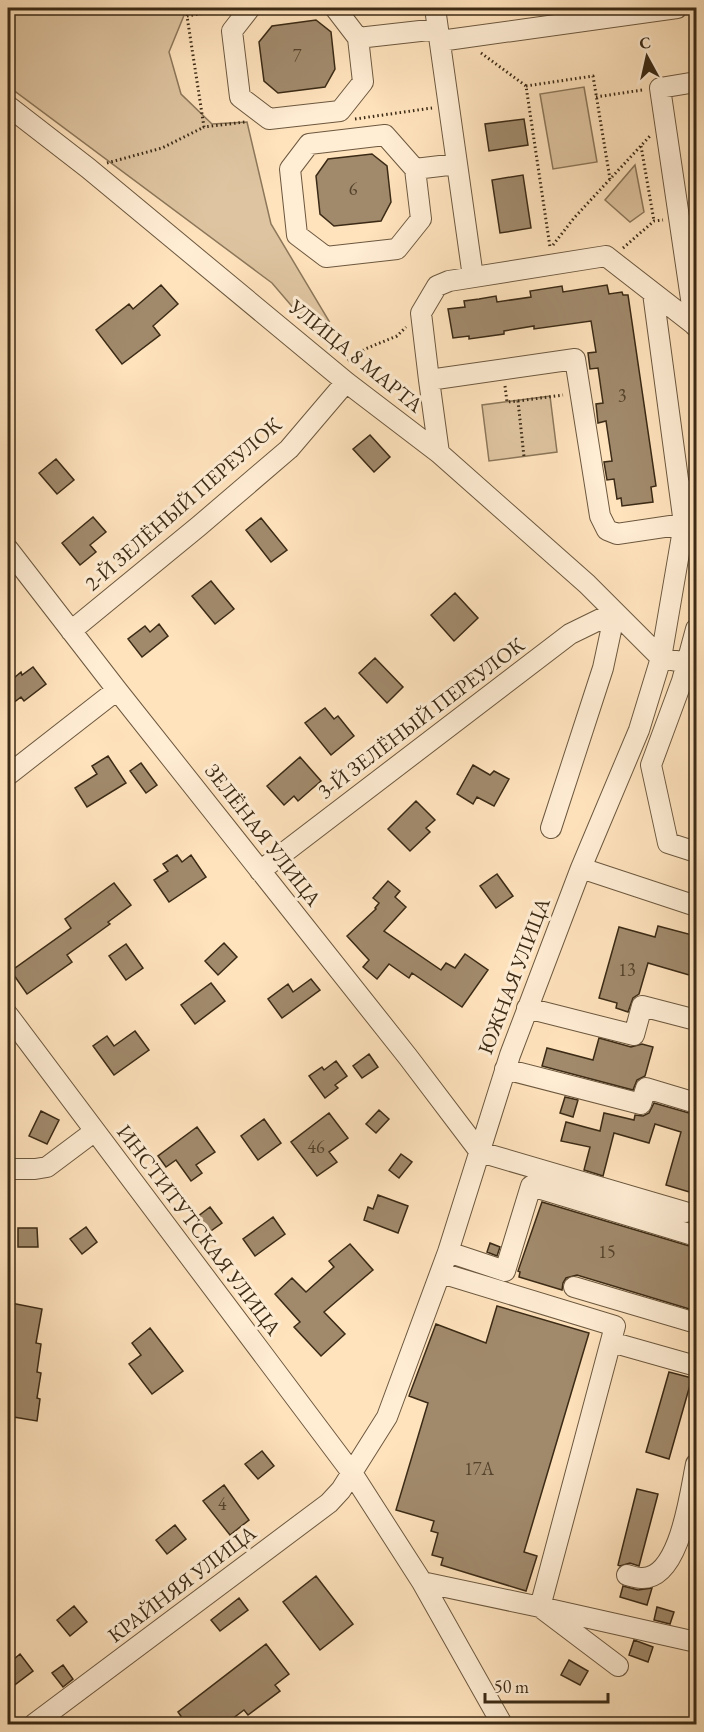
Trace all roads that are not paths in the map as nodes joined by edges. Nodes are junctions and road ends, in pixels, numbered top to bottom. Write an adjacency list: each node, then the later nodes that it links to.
1 (250, 8): 6 (street)
2 (335, 8): 6 (street)
3 (435, 8): 5 (street)
4 (677, 8): 5 (street)
5 (439, 35): 6 (street); 9 (street)
6 (358, 38)
7 (696, 82): 13 (street)
8 (8, 106): 14 (street, УЛИЦА 8 МАРТА)
9 (457, 164): 10 (street); 11 (street)
10 (415, 169): 10 (street)
11 (473, 277): 12 (street); 15 (street)
12 (653, 293): 13 (street); 18 (street)
13 (696, 326)
14 (340, 376): 16 (street, УЛИЦА 8 МАРТА); 22 (street, 2-Й ЗЕЛЁНЫЙ ПЕРЕУЛОК)
15 (429, 380): 16 (street); 18 (street)
16 (439, 453): 20 (street, УЛИЦА 8 МАРТА)
17 (696, 487): 18 (street, ЮЖНАЯ УЛИЦА)
18 (684, 524): 23 (street, ЮЖНАЯ УЛИЦА)
19 (8, 549): 22 (street, ЗЕЛЁНАЯ УЛИЦА)
20 (615, 612): 23 (street, УЛИЦА 8 МАРТА); 27 (street); 30 (street, 3-Й ЗЕЛЁНЫЙ ПЕРЕУЛОК)
21 (696, 629): 24 (street)
22 (71, 631): 25 (street, ЗЕЛЁНАЯ УЛИЦА)
23 (661, 658): 24 (street); 29 (street, ЮЖНАЯ УЛИЦА)
24 (687, 663): 28 (street)
25 (117, 690): 26 (street); 30 (street, ЗЕЛЁНАЯ УЛИЦА)
26 (8, 775)
27 (551, 828)
28 (696, 852)
29 (581, 868): 31 (street); 32 (street, ЮЖНАЯ УЛИЦА)
30 (260, 871): 38 (street, ЗЕЛЁНАЯ УЛИЦА)
31 (696, 906)
32 (527, 1008): 34 (street); 35 (street, ЮЖНАЯ УЛИЦА)
33 (8, 1015): 37 (street, ИНСТИТУТСКАЯ УЛИЦА)
34 (696, 1020)
35 (505, 1069): 36 (street); 38 (street, ЮЖНАЯ УЛИЦА)
36 (696, 1102)
37 (95, 1131): 39 (street); 49 (street, ИНСТИТУТСКАЯ УЛИЦА)
38 (480, 1152): 40 (street); 42 (street, ЮЖНАЯ УЛИЦА)
39 (8, 1169)
40 (685, 1212)
41 (696, 1236): 42 (street)
42 (448, 1252): 43 (street, ЮЖНАЯ УЛИЦА)
43 (441, 1273): 46 (street); 49 (street, ЮЖНАЯ УЛИЦА)
44 (574, 1287): 45 (street)
45 (696, 1323)
46 (611, 1342): 47 (street); 52 (street)
47 (696, 1366)
48 (696, 1464): 50 (street)
49 (352, 1473): 51 (street, ИНСТИТУТСКАЯ УЛИЦА); 55 (street, КРАЙНЯЯ УЛИЦА)
50 (627, 1575)
51 (422, 1582): 52 (street); 56 (street, ИНСТИТУТСКАЯ УЛИЦА)
52 (540, 1606): 53 (street); 54 (street)
53 (696, 1642)
54 (618, 1666)
55 (34, 1725)
56 (502, 1725)

